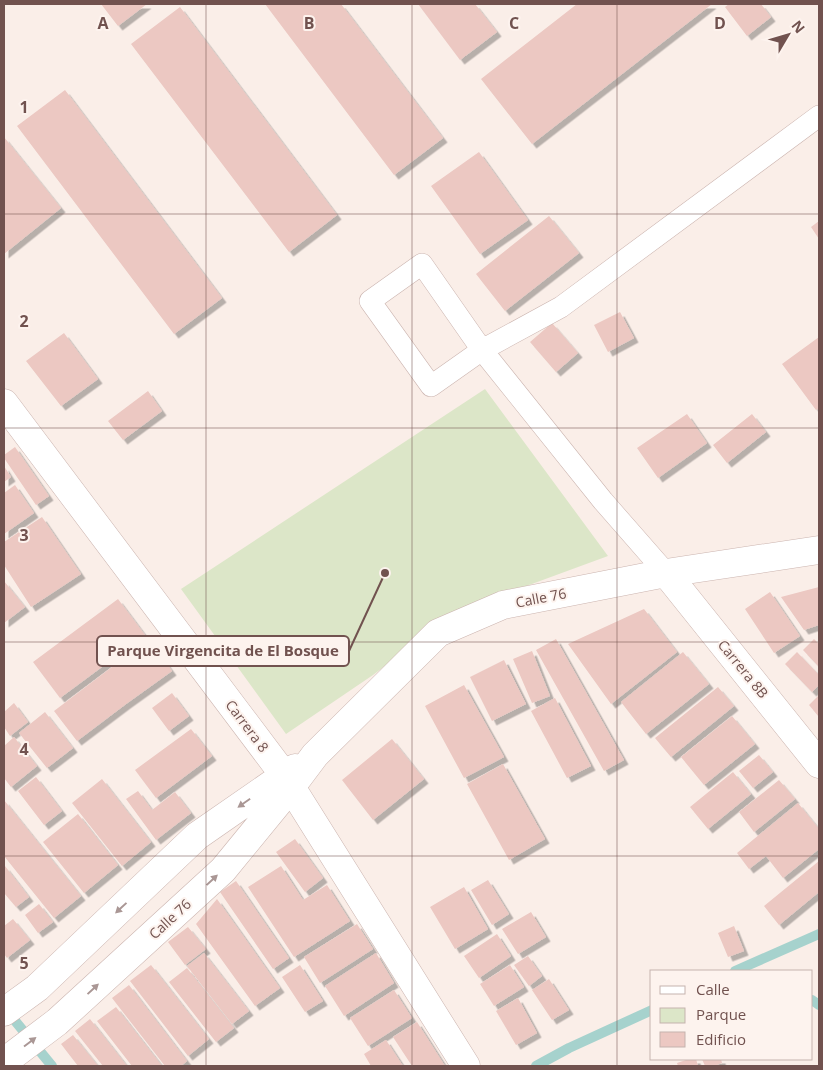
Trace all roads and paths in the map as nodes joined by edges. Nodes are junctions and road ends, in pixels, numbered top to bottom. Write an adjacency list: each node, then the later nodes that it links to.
1 (819, 116): 2 (lane)
2 (482, 350): 2 (lane); 5 (lane)
3 (4, 403): 7 (street, Carrera 8)
4 (819, 550): 5 (street, Calle 76)
5 (666, 573): 6 (street, Carrera 8B); 7 (street, Calle 76)
6 (819, 764)
7 (288, 781): 8 (street, Calle 76, one-way to 8); 9 (street, Calle 76, one-way to 7); 10 (street, Carrera 8)
8 (4, 1012)
9 (4, 1062)
10 (465, 1065)

